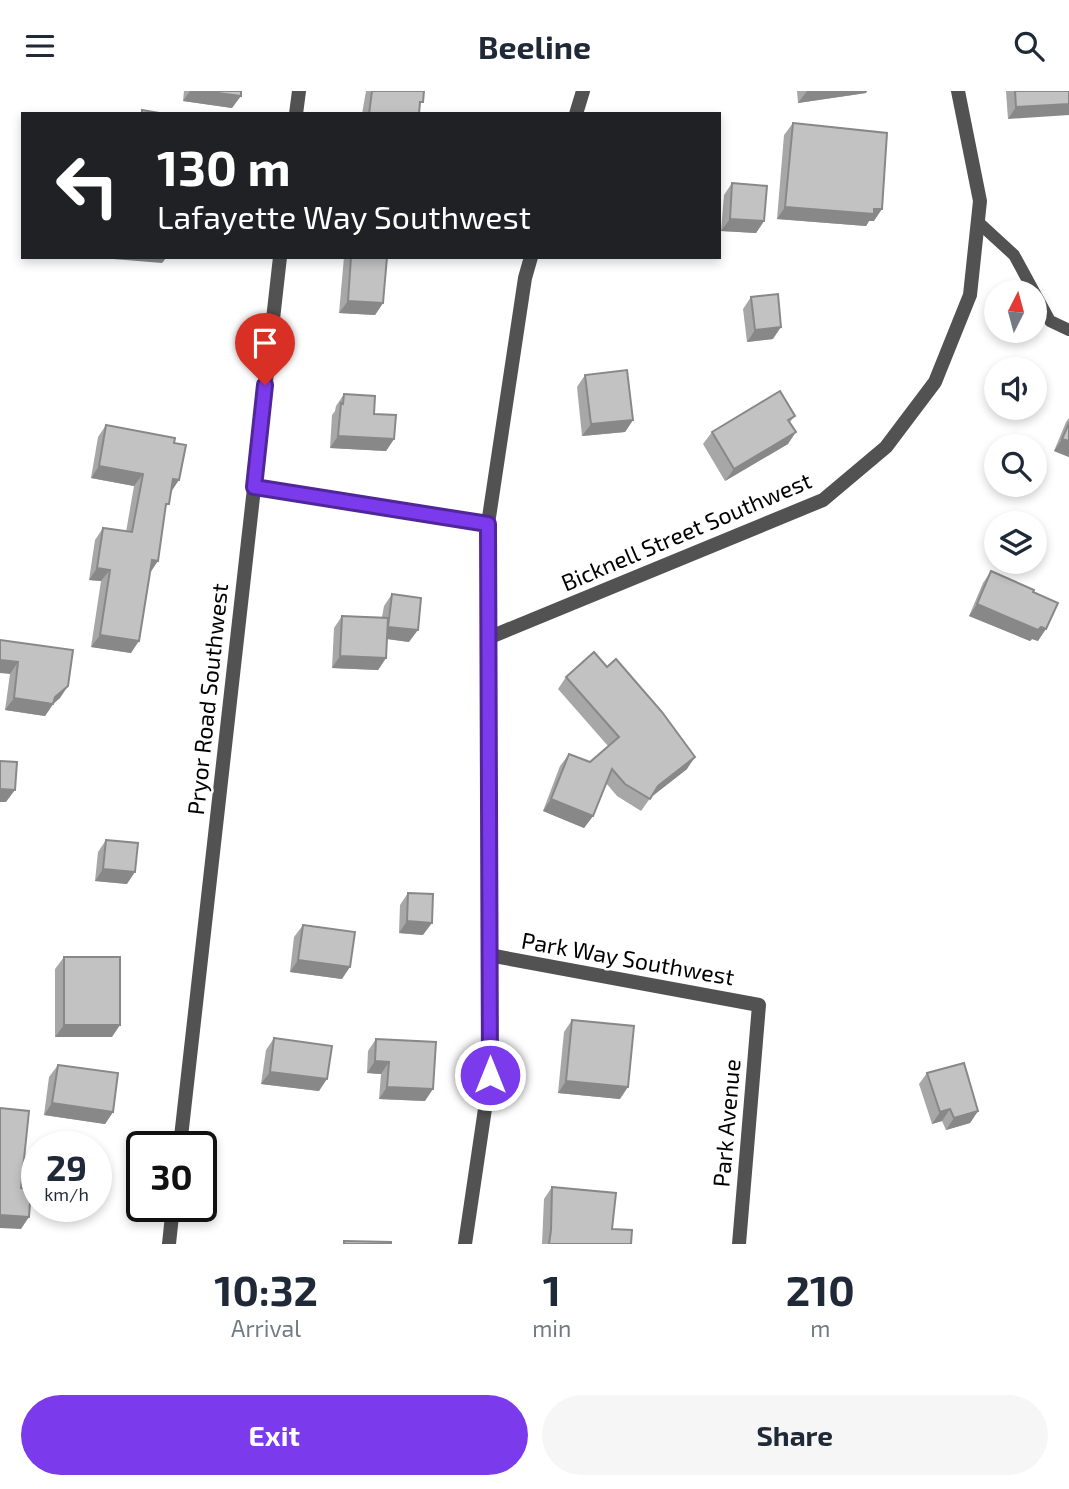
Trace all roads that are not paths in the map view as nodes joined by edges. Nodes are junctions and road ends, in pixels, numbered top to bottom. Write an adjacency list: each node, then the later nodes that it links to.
1 (299, 91): 4 (street)
2 (583, 91): 5 (street)
3 (958, 91): 6 (street, Bicknell Street Southwest)
4 (296, 112)
5 (577, 112)
6 (978, 222): 9 (lane); 12 (street, Bicknell Street Southwest)
7 (279, 259): 10 (street, Pryor Road Southwest)
8 (530, 259): 11 (street)
9 (1069, 330)
10 (254, 487): 11 (street); 15 (street, Pryor Road Southwest)
11 (488, 524): 12 (street)
12 (488, 638): 13 (street)
13 (489, 955): 14 (street, Park Way Southwest); 18 (street)
14 (759, 1005): 19 (street, Park Avenue)
15 (182, 1131)
16 (171, 1222): 17 (street)
17 (169, 1244)
18 (465, 1244)
19 (739, 1244)

